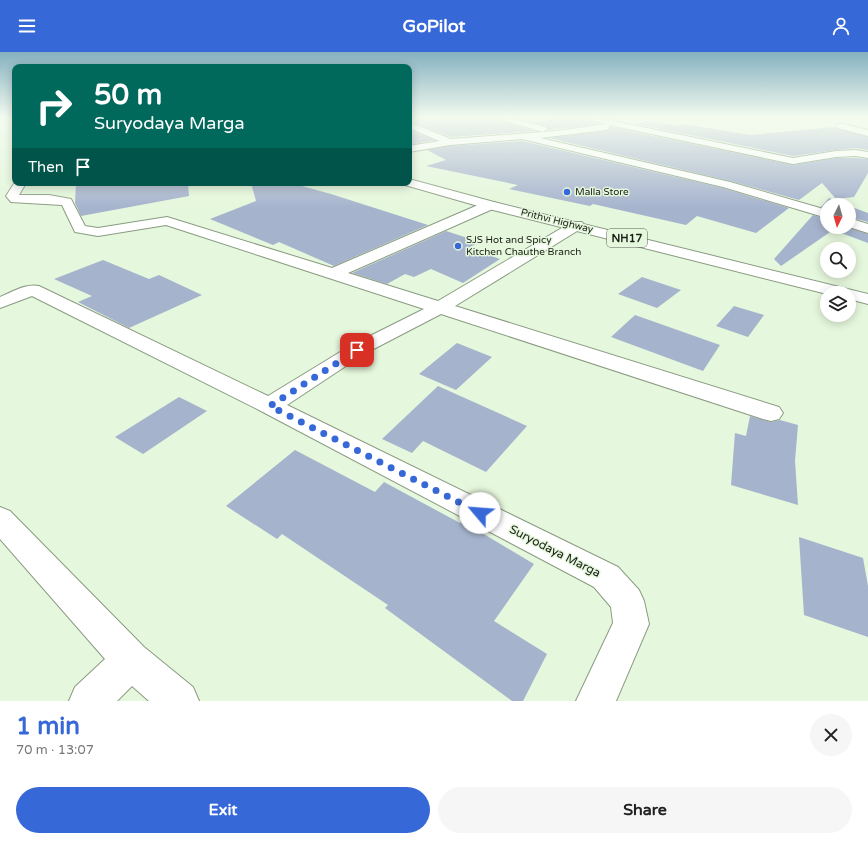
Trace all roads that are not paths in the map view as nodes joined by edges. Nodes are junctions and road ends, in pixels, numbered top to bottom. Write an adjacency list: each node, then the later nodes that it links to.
1 (568, 147): 7 (main road)
2 (728, 147): 3 (main road)
3 (868, 155)
4 (412, 184): 6 (main road, Prithvi Highway / NH17)
5 (18, 186): 11 (main road)
6 (490, 205): 8 (main road, Prithvi Highway / NH17); 11 (main road)
7 (820, 212)
8 (577, 225): 12 (main road, Prithvi Highway / NH17); 16 (main road)
9 (856, 225): 10 (main road)
10 (868, 229)
11 (335, 273): 16 (main road)
12 (820, 286)
13 (856, 296): 14 (main road)
14 (868, 299)
15 (0, 303): 17 (main road, Suryodaya Marga)
16 (441, 307): 17 (main road); 18 (main road)
17 (270, 406): 23 (main road, Suryodaya Marga)
18 (770, 413)
19 (0, 519): 20 (main road)
20 (131, 660): 21 (main road); 22 (main road)
21 (89, 701)
22 (179, 701)
23 (596, 701)

